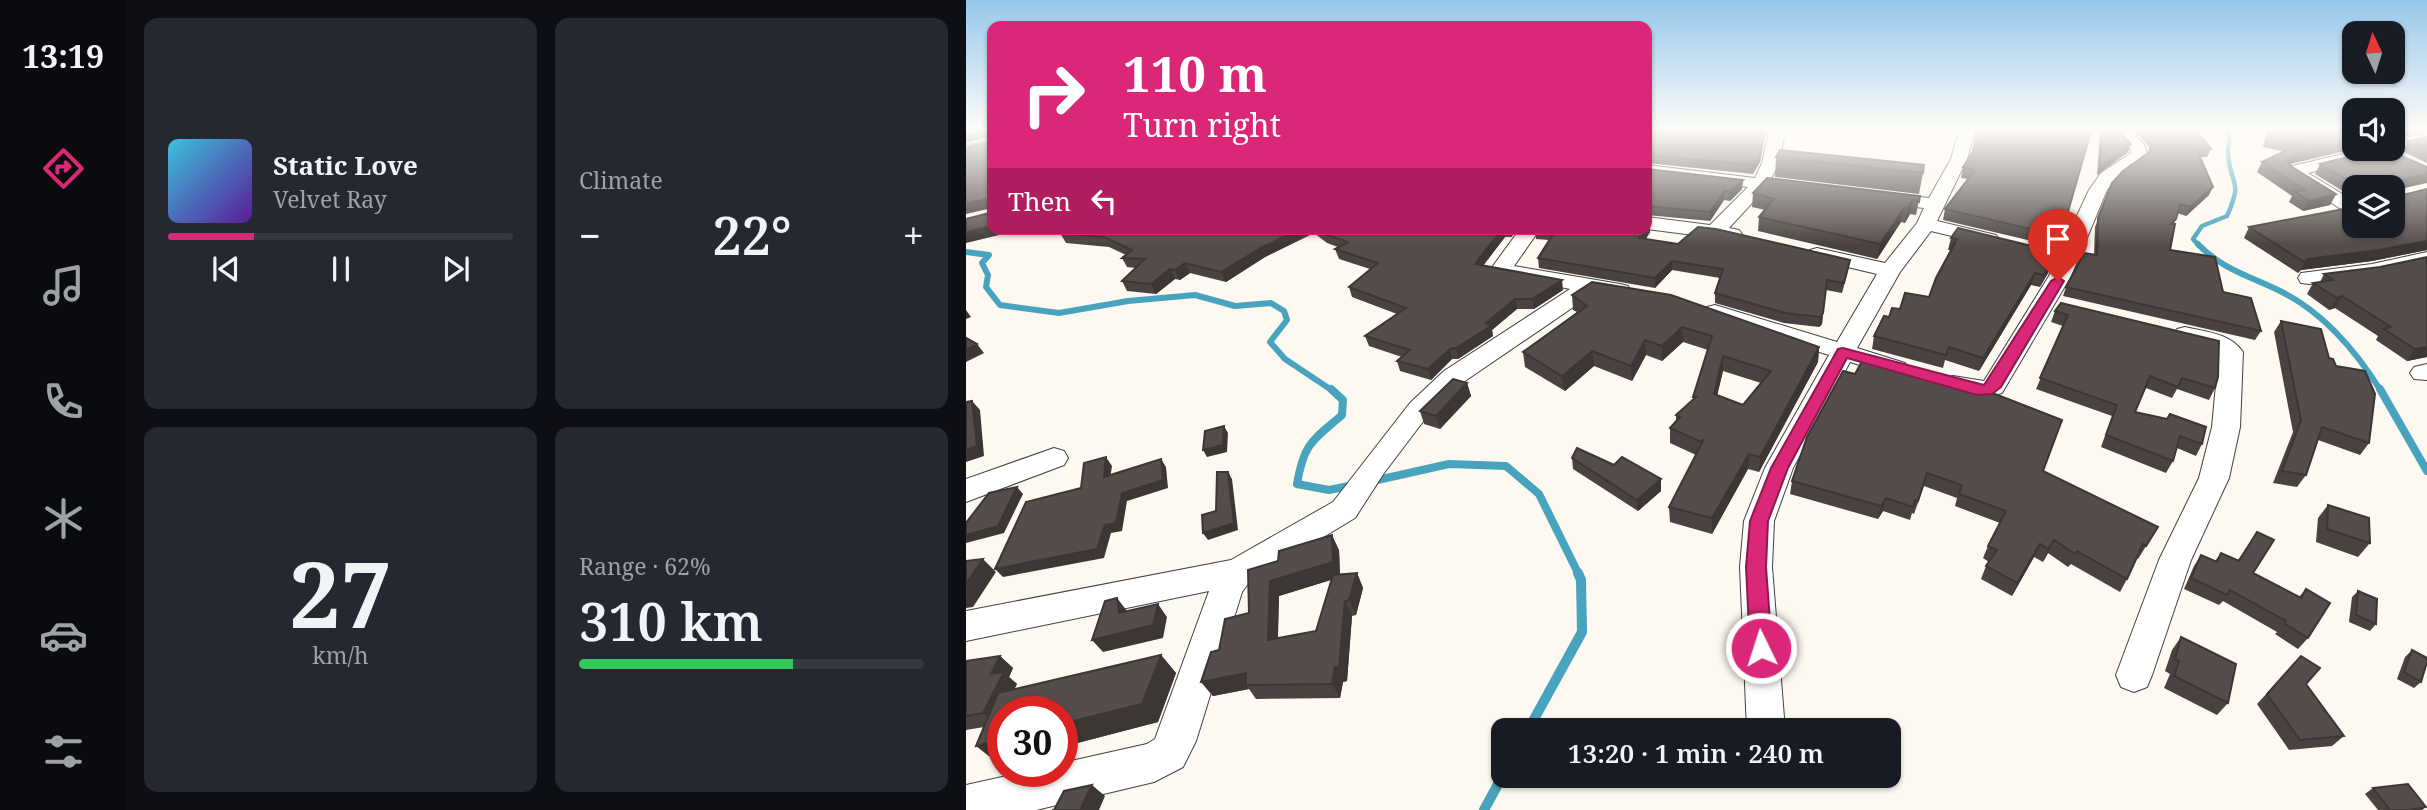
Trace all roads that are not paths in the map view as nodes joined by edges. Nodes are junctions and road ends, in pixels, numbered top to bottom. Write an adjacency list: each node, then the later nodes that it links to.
1 (1769, 169): 6 (street)
2 (1954, 169): 11 (street)
3 (2117, 169): 21 (street)
4 (2303, 169): 9 (street)
5 (1652, 171): 6 (street)
6 (1762, 183): 7 (street); 14 (street)
7 (1828, 191)
8 (1868, 196): 11 (street)
9 (2342, 201)
10 (2342, 211): 12 (street)
11 (1931, 214): 17 (street); 22 (street)
12 (2323, 215)
13 (1652, 224): 14 (street)
14 (1716, 230): 16 (street)
15 (1526, 235): 24 (street)
16 (1751, 238)
17 (2004, 243)
18 (1798, 249): 22 (street)
19 (2043, 252): 21 (street)
20 (2427, 258): 23 (street)
21 (2069, 259): 28 (street)
22 (1890, 271): 28 (street)
23 (2309, 278)
24 (1589, 286): 25 (street); 31 (street)
25 (1639, 295)
26 (1689, 305): 28 (street)
27 (2165, 330): 34 (street)
28 (1843, 352): 35 (street)
29 (1054, 458): 30 (street)
30 (966, 491)
31 (1349, 505): 32 (street)
32 (1238, 572): 33 (street); 36 (street)
33 (966, 626)
34 (2134, 674)
35 (1765, 718)
36 (966, 806)

